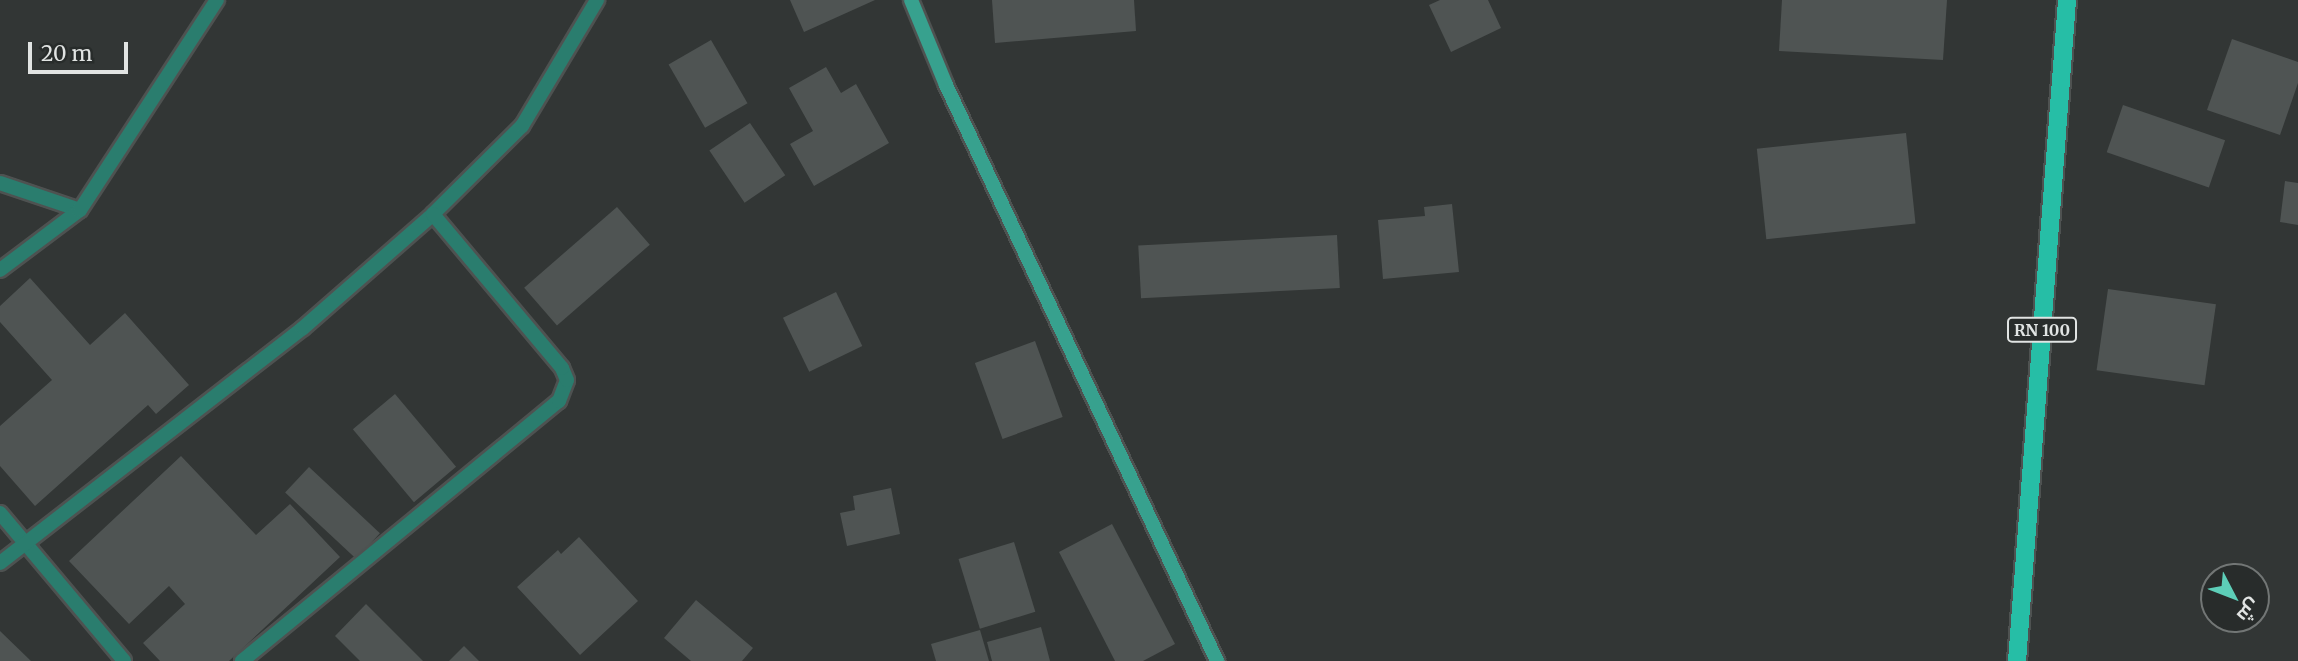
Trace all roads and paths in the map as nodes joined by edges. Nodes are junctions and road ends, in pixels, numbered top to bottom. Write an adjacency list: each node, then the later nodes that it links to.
1 (217, 0): 6 (street)
2 (597, 0): 7 (street)
3 (911, 0): 14 (street)
4 (2067, 0): 15 (main road, RN 100)
5 (0, 183): 6 (street)
6 (80, 210): 8 (street)
7 (433, 214): 10 (street); 13 (street)
8 (0, 270)
9 (0, 513): 10 (street)
10 (26, 543): 11 (street); 12 (street)
11 (0, 563)
12 (124, 661)
13 (242, 661)
14 (1217, 661)
15 (2017, 661)

